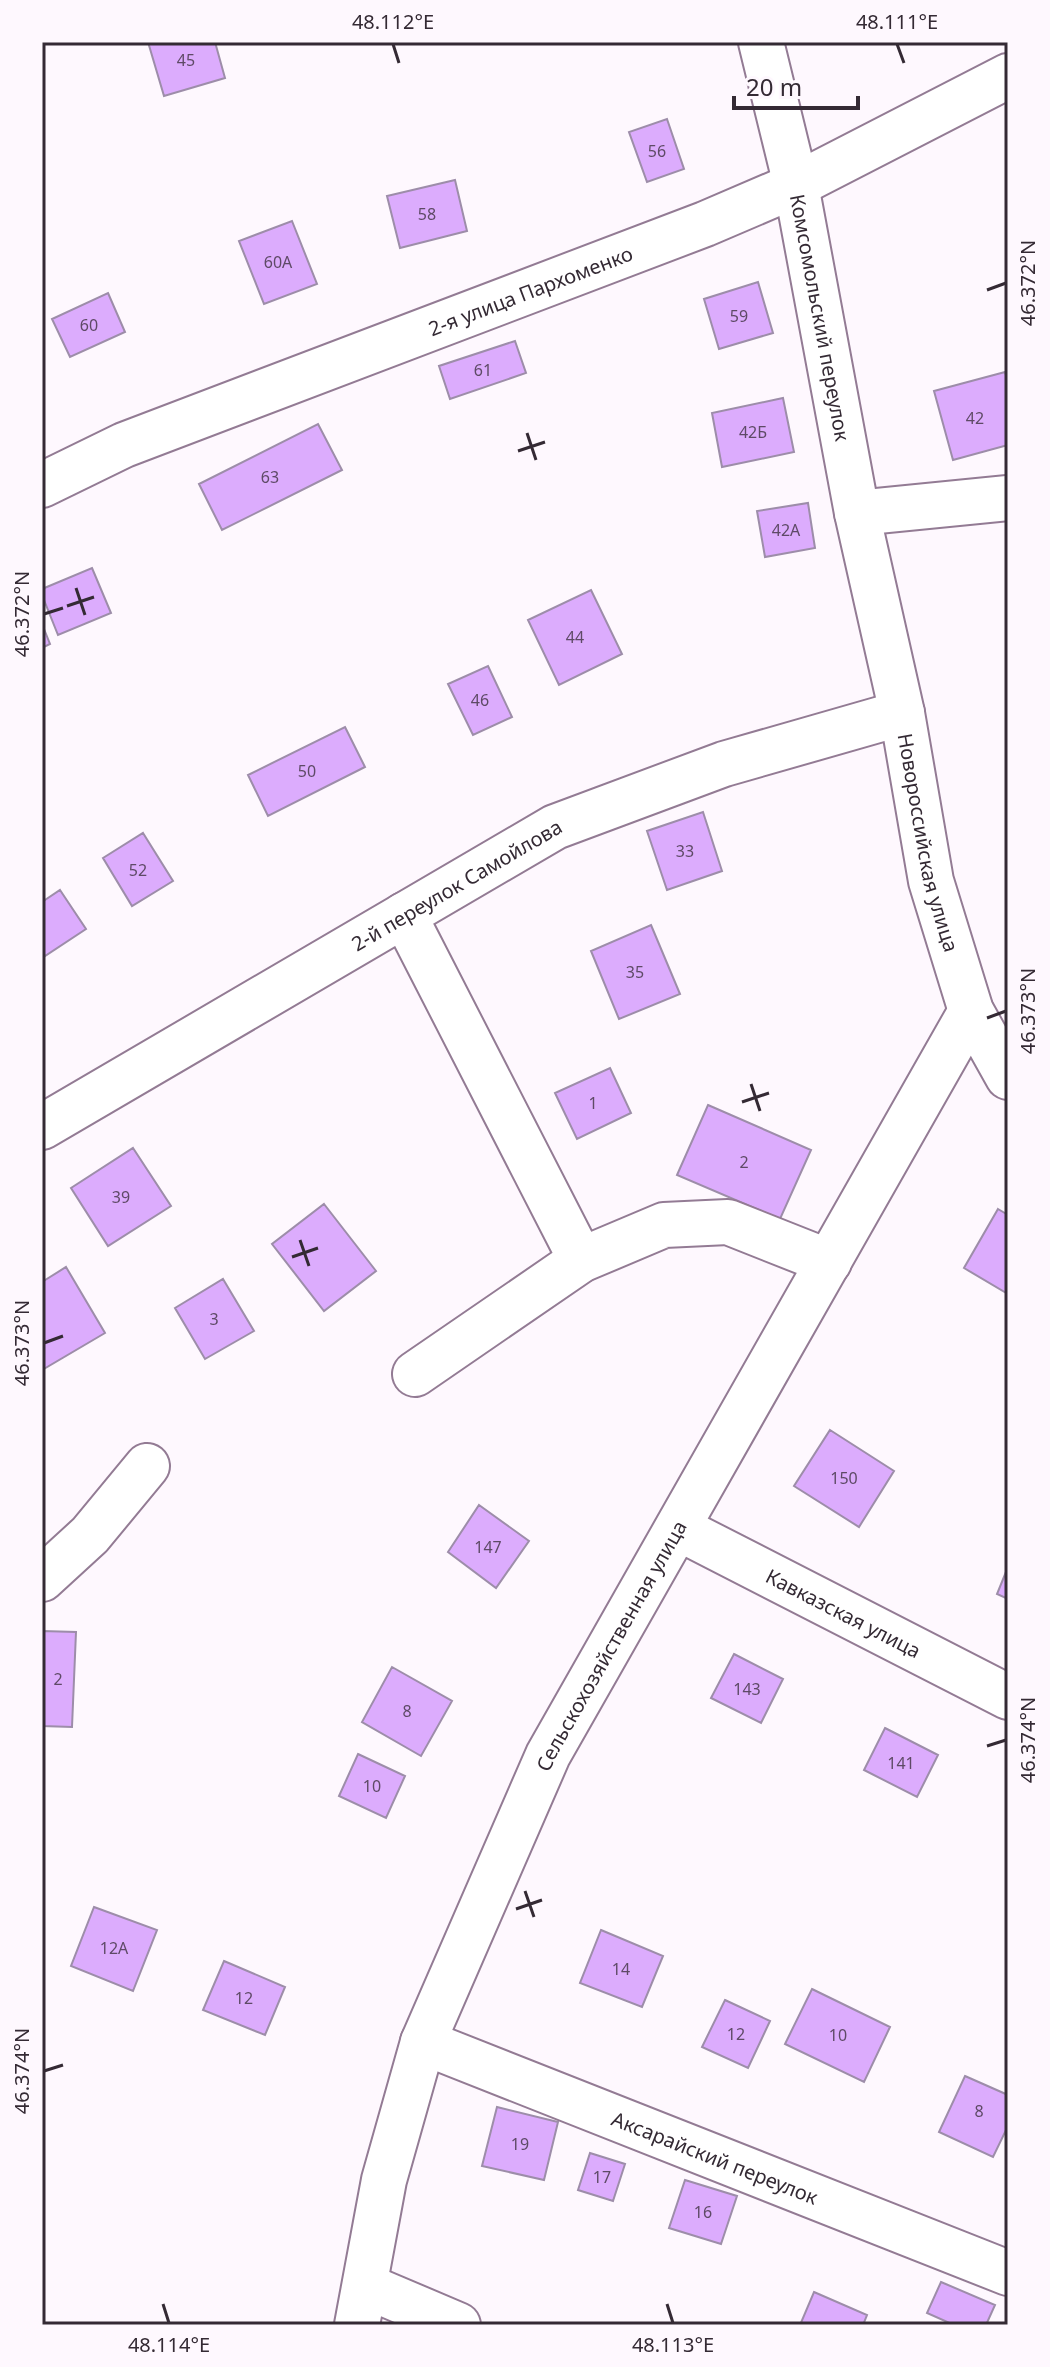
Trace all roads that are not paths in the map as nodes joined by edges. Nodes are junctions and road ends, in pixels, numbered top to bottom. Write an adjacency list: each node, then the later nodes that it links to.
1 (761, 42): 3 (street, Комсомольский переулок)
2 (1008, 76): 3 (street, 2-я улица Пархоменко)
3 (796, 185): 4 (street, 2-я улица Пархоменко); 6 (street, Комсомольский переулок)
4 (42, 485)
5 (1008, 498): 6 (street)
6 (857, 513): 7 (street, Комсомольский переулок)
7 (877, 596): 8 (street, Новороссийская улица)
8 (902, 713): 9 (street, 2-й переулок Самойлова); 10 (street, Новороссийская улица)
9 (404, 915): 12 (street, 2-й переулок Самойлова); 13 (street)
10 (971, 1011): 11 (street, Новороссийская улица); 14 (street, Сельскохозяйственная улица)
11 (1008, 1077)
12 (42, 1127)
13 (581, 1260): 14 (street); 15 (street)
14 (829, 1262): 17 (street, Сельскохозяйственная улица)
15 (415, 1374)
16 (147, 1466): 18 (street)
17 (678, 1528): 19 (street, Кавказская улица); 20 (street, Сельскохозяйственная улица)
18 (42, 1579)
19 (1008, 1697)
20 (423, 2042): 21 (street, Аксарайский переулок); 22 (street, Сельскохозяйственная улица)
21 (1008, 2273)
22 (361, 2306): 23 (street)
23 (458, 2325)

